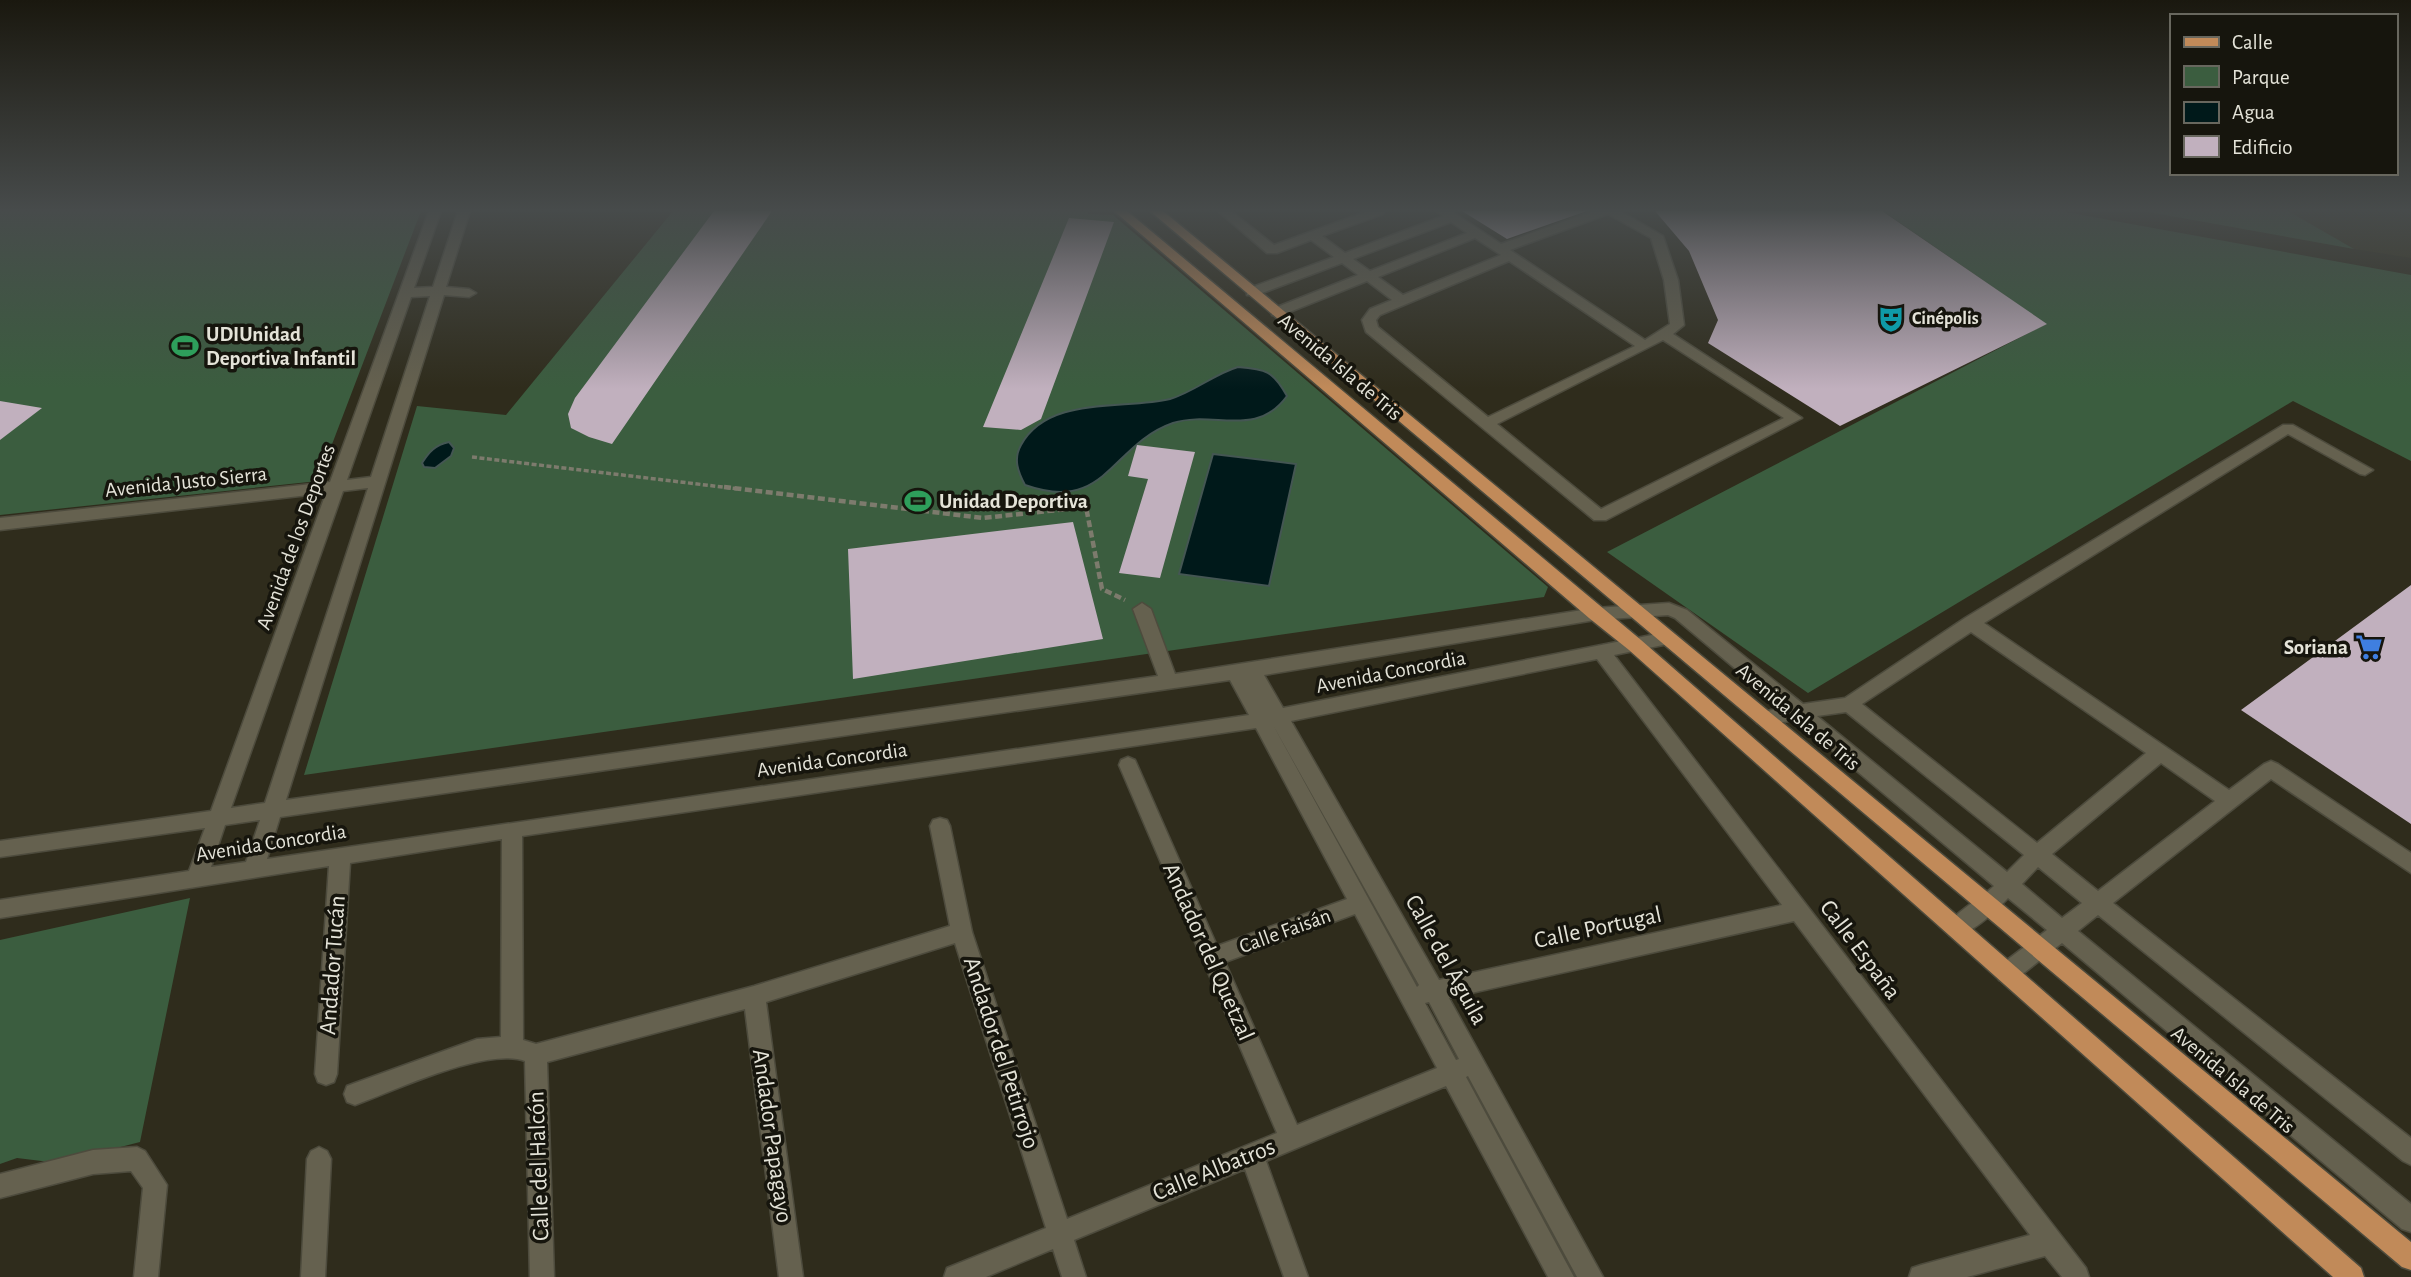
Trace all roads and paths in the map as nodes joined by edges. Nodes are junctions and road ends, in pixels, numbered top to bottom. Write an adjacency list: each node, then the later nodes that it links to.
1 (414, 271): 14 (street, Avenida de los Deportes)
2 (445, 271): 12 (street)
3 (1190, 271): 28 (main road, Avenida Isla de Tris)
4 (1227, 271): 13 (main road, Avenida Isla de Tris)
5 (1310, 271): 13 (street)
6 (1361, 271): 11 (street)
7 (1382, 271): 11 (street)
8 (1465, 271): 16 (street)
9 (1533, 271): 19 (street)
10 (1668, 271): 18 (street)
11 (1368, 276): 16 (street); 17 (street)
12 (439, 290): 14 (street); 15 (street); 23 (street)
13 (1252, 292): 17 (main road, Avenida Isla de Tris)
14 (406, 293): 24 (street, Avenida de los Deportes)
15 (469, 293)
16 (1401, 300): 20 (street)
17 (1277, 312): 27 (main road, Avenida Isla de Tris)
18 (1663, 334): 19 (street); 20 (street)
19 (1646, 346): 20 (street)
20 (1485, 424)
21 (472, 457): 26 (path)
22 (2365, 470): 29 (street)
23 (376, 482): 24 (street, Avenida Justo Sierra); 42 (street)
24 (337, 487): 25 (street, Avenida Justo Sierra); 43 (street, Avenida de los Deportes)
25 (0, 524)
26 (1142, 608): 34 (street)
27 (1634, 610): 28 (street, Avenida Concordia); 30 (main road, Avenida Isla de Tris); 36 (street, Avenida Concordia)
28 (1595, 614): 31 (main road, Avenida Isla de Tris); 33 (street, Avenida Concordia)
29 (1971, 623): 35 (street); 39 (street)
30 (1667, 638): 31 (street, Avenida Concordia); 37 (main road, Avenida Isla de Tris)
31 (1635, 645): 32 (street, Avenida Concordia); 58 (main road, Avenida Isla de Tris)
32 (1602, 653): 38 (street, Avenida Concordia); 57 (street, Calle España)
33 (1243, 671): 34 (street, Avenida Concordia); 38 (street, Calle del Águila)
34 (1169, 681): 42 (street, Avenida Concordia)
35 (1849, 704): 36 (street); 47 (street)
36 (1803, 713): 37 (street); 52 (street, Avenida Concordia)
37 (1764, 718): 55 (main road, Avenida Isla de Tris)
38 (1270, 719): 45 (street, Avenida Concordia); 53 (street, Calle del Águila); 64 (street, Calle del Águila)
39 (2160, 753): 41 (street); 47 (street)
40 (1128, 765): 62 (street, Andador del Quetzal)
41 (2230, 801): 49 (street); 54 (street)
42 (271, 810): 43 (street, Avenida Concordia); 50 (street)
43 (218, 818): 46 (street, Avenida Concordia); 51 (street, Avenida de los Deportes)
44 (940, 826): 59 (street, Andador del Petirrojo)
45 (512, 829): 48 (street, Avenida Concordia); 67 (street)
46 (0, 849)
47 (2038, 855): 52 (street); 54 (street)
48 (340, 856): 50 (street, Avenida Concordia); 70 (street, Andador Tucán)
49 (2411, 864)
50 (254, 869): 51 (street, Avenida Concordia)
51 (197, 877): 56 (street, Avenida Concordia)
52 (2009, 886): 55 (street); 60 (street, Avenida Concordia)
53 (1360, 903): 62 (street, Calle Faisán); 65 (street, Calle del Águila)
54 (2099, 904): 60 (street); 75 (street)
55 (1988, 905): 58 (street); 61 (main road, Avenida Isla de Tris)
56 (0, 909)
57 (1796, 911): 64 (street, Calle Portugal); 81 (street, Calle España)
58 (1956, 928): 63 (main road, Avenida Isla de Tris)
59 (962, 932): 66 (street); 80 (street, Andador del Petirrojo)
60 (2062, 932): 61 (street); 72 (street, Avenida Concordia)
61 (2040, 949): 63 (street); 74 (main road, Avenida Isla de Tris)
62 (1210, 958): 73 (street, Andador del Quetzal)
63 (2007, 973): 94 (main road, Avenida Isla de Tris)
64 (1434, 991): 65 (street, Calle Portugal); 69 (street, Calle del Águila)
65 (1411, 995): 69 (street, Calle del Águila)
66 (754, 996): 68 (street); 86 (street, Andador Papagayo)
67 (512, 1046): 68 (street); 71 (street)
68 (536, 1055): 85 (street, Calle del Halcón)
69 (1462, 1068): 73 (street, Calle Albatros); 90 (street, Calle del Águila); 91 (street, Calle del Águila)
70 (326, 1074)
71 (355, 1094)
72 (2289, 1120): 74 (street); 79 (street, Avenida Concordia)
73 (1291, 1139): 76 (street, Calle Albatros)
74 (2271, 1141): 82 (main road, Avenida Isla de Tris)
75 (2411, 1153)
76 (1252, 1155): 80 (street, Calle Albatros); 89 (street)
77 (318, 1159): 84 (street)
78 (0, 1186): 83 (street)
79 (2410, 1217)
80 (1061, 1233): 87 (street, Calle Albatros); 88 (street, Andador del Petirrojo)
81 (2050, 1242): 92 (street); 93 (street, Calle España)
82 (2411, 1258)
83 (146, 1277)
84 (313, 1277)
85 (542, 1277)
86 (791, 1277)
87 (956, 1277)
88 (1074, 1277)
89 (1296, 1277)
90 (1562, 1277)
91 (1591, 1277)
92 (1921, 1277)
93 (2077, 1277)
94 (2352, 1277)

